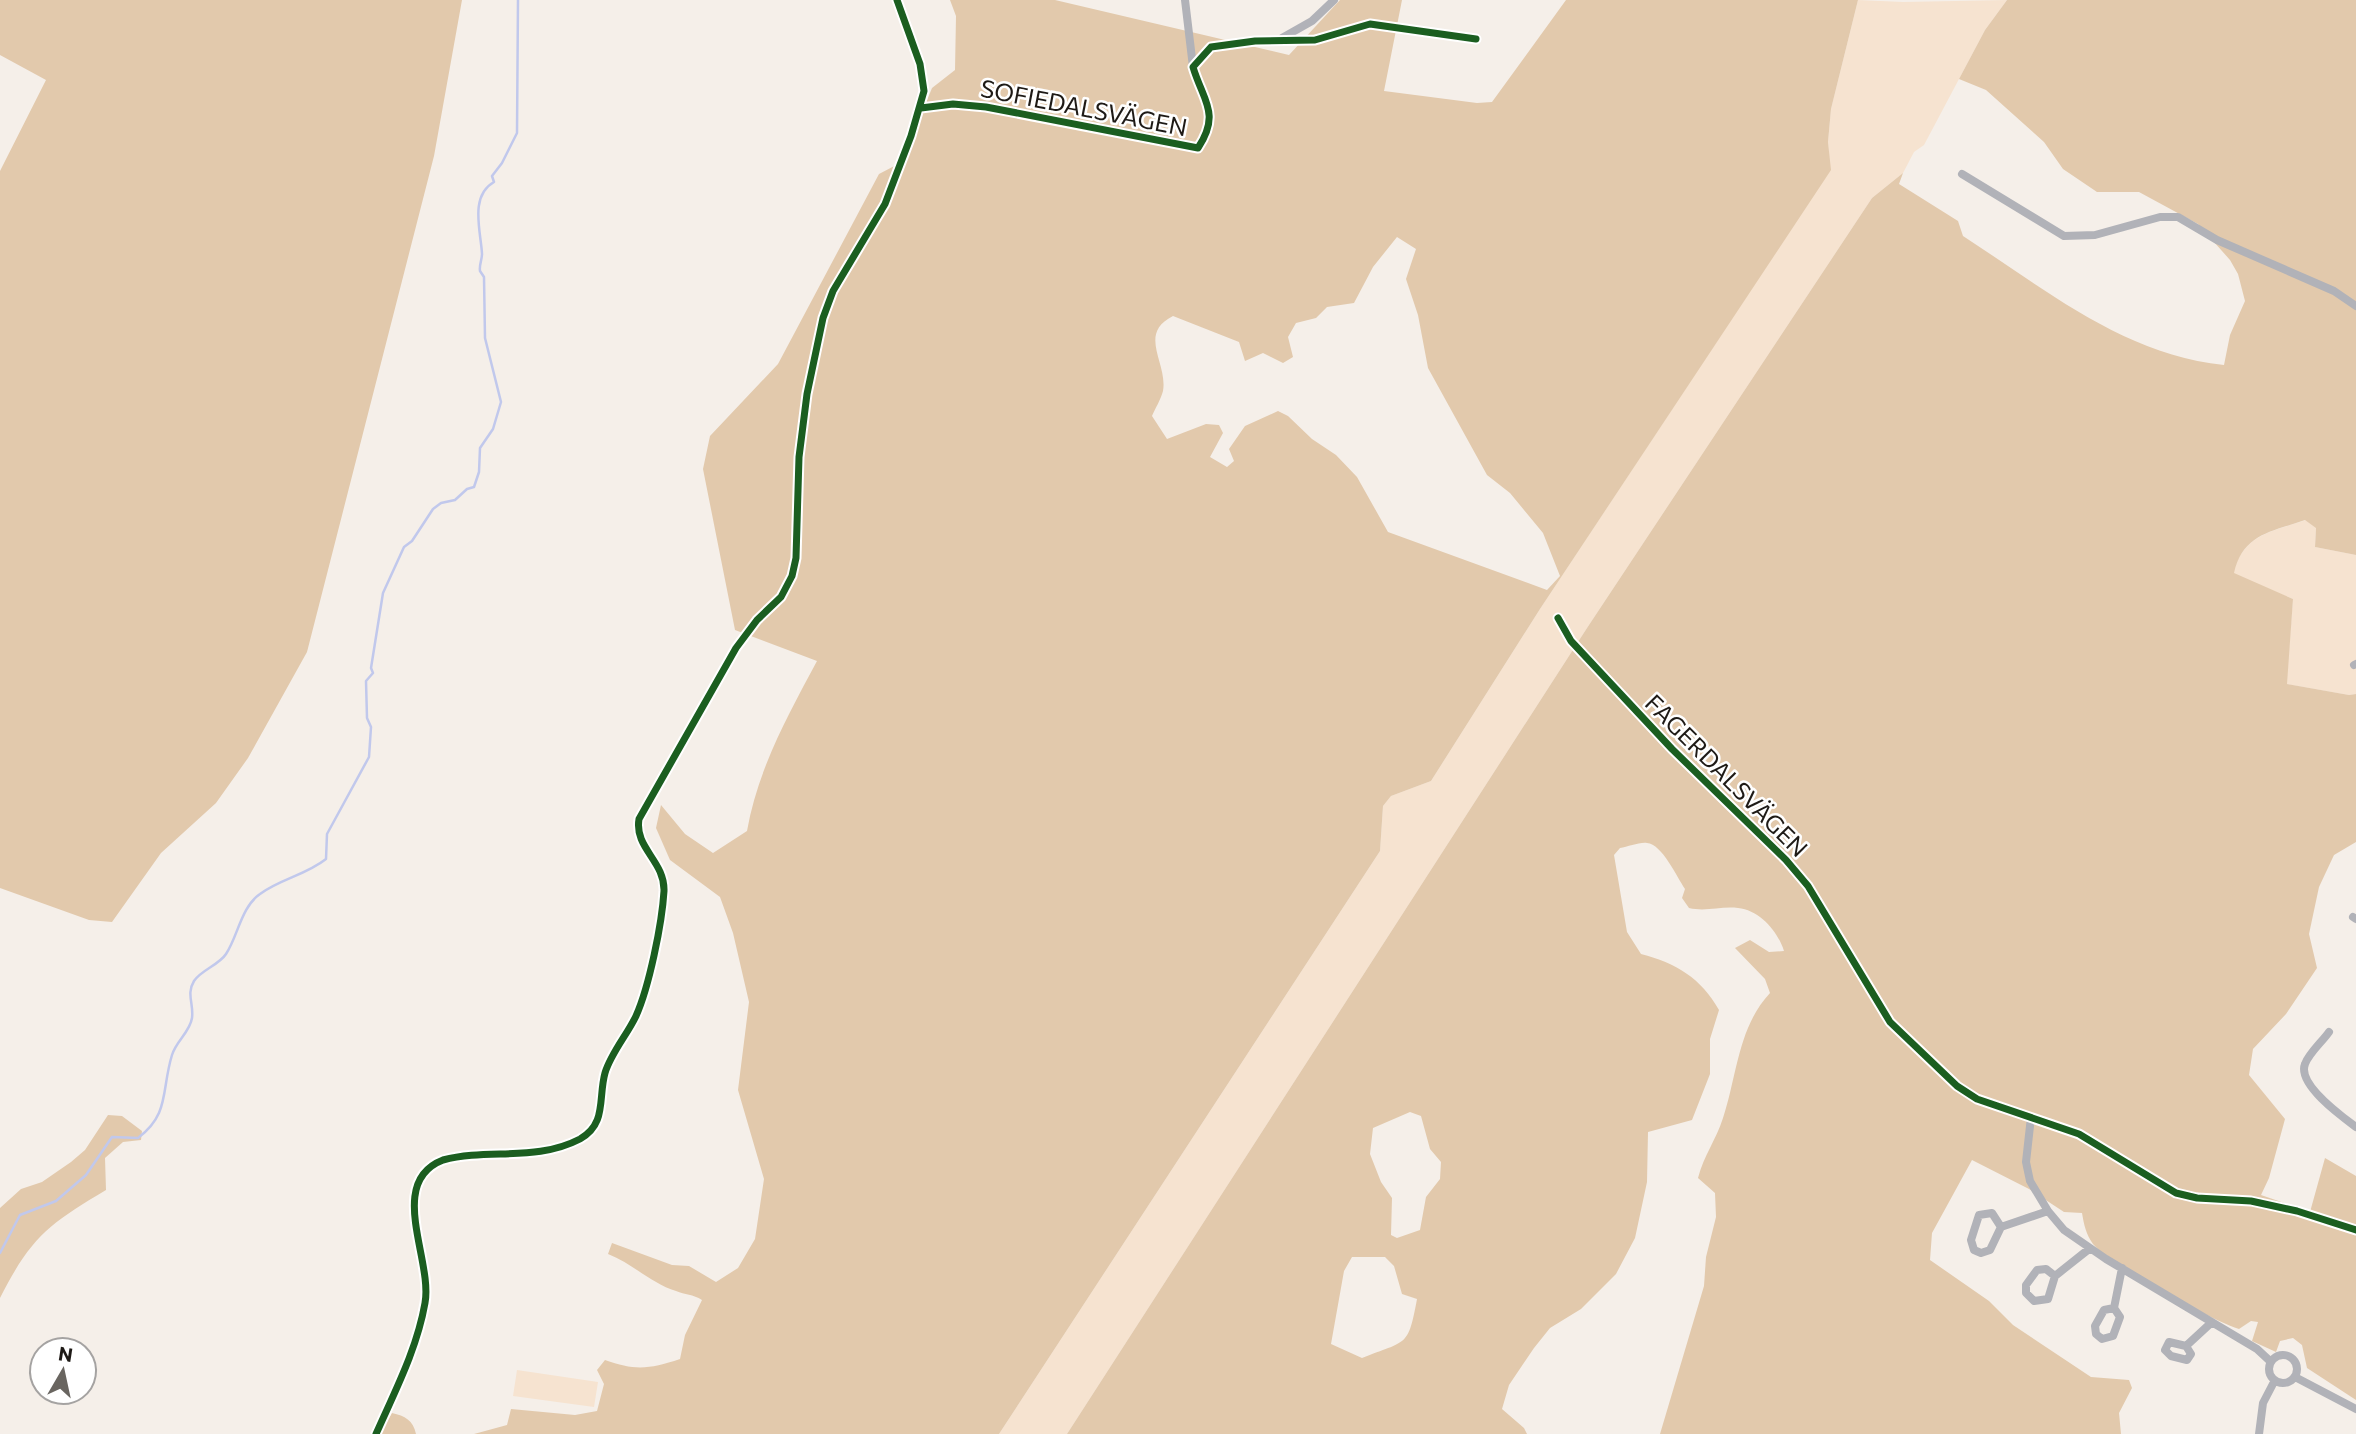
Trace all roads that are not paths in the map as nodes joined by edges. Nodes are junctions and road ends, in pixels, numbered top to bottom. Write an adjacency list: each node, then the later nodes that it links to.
1 (897, 0): 7 (street)
2 (1185, 0): 6 (street)
3 (1334, 0): 5 (street)
4 (1476, 39): 5 (street)
5 (1276, 40): 6 (street)
6 (1193, 67): 7 (street, SOFIEDALSVÄGEN)
7 (921, 108): 27 (street)
8 (1962, 174): 9 (street)
9 (2356, 306)
10 (1558, 618): 12 (street, FAGERDALSVÄGEN)
11 (2329, 1032): 13 (street)
12 (2031, 1117): 14 (street); 16 (street, FAGERDALSVÄGEN)
13 (2356, 1127)
14 (2048, 1211): 15 (street); 17 (street)
15 (2001, 1227): 15 (street)
16 (2356, 1230)
17 (2089, 1249): 18 (street); 19 (street)
18 (2122, 1268): 20 (street); 21 (street)
19 (2055, 1276): 19 (street)
20 (2114, 1308)
21 (2212, 1322): 22 (street); 23 (street)
22 (2186, 1346)
23 (2271, 1362): 24 (street); 25 (street)
24 (2295, 1377): 25 (street); 26 (street)
25 (2275, 1380): 28 (street)
26 (2356, 1409)
27 (376, 1434)
28 (2259, 1434)

